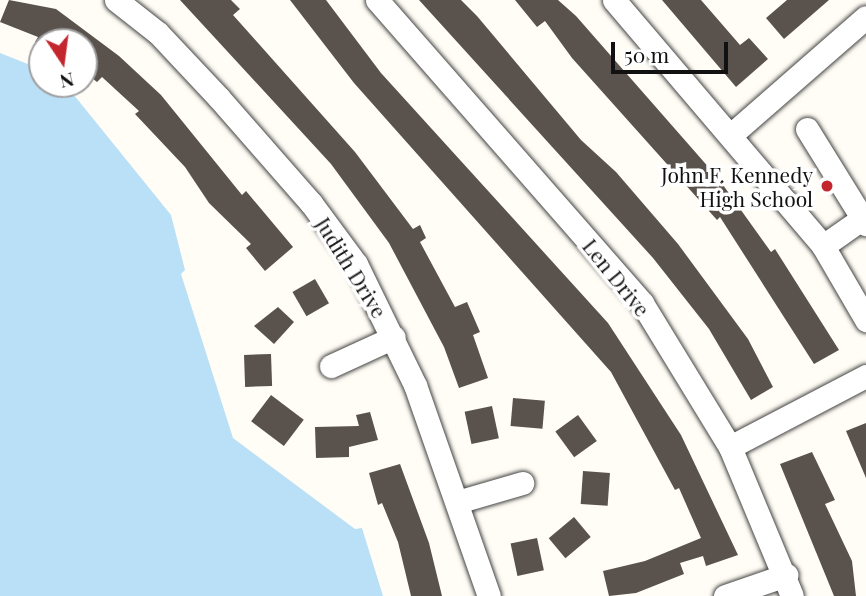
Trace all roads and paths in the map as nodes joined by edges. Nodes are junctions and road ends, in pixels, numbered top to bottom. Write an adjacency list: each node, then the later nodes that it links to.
1 (116, 0): 10 (street, Judith Drive)
2 (377, 0): 13 (street, Len Drive)
3 (615, 0): 6 (street)
4 (866, 17): 6 (street)
5 (807, 130): 7 (street)
6 (733, 133): 8 (street)
7 (864, 221): 8 (street)
8 (823, 246): 9 (street)
9 (866, 320)
10 (394, 337): 11 (street); 15 (street, Judith Drive)
11 (331, 366)
12 (866, 376): 13 (street)
13 (730, 446): 16 (street, Len Drive)
14 (522, 483): 15 (street)
15 (457, 502): 17 (street, Judith Drive)
16 (789, 586): 18 (street)
17 (489, 596)
18 (725, 596)

